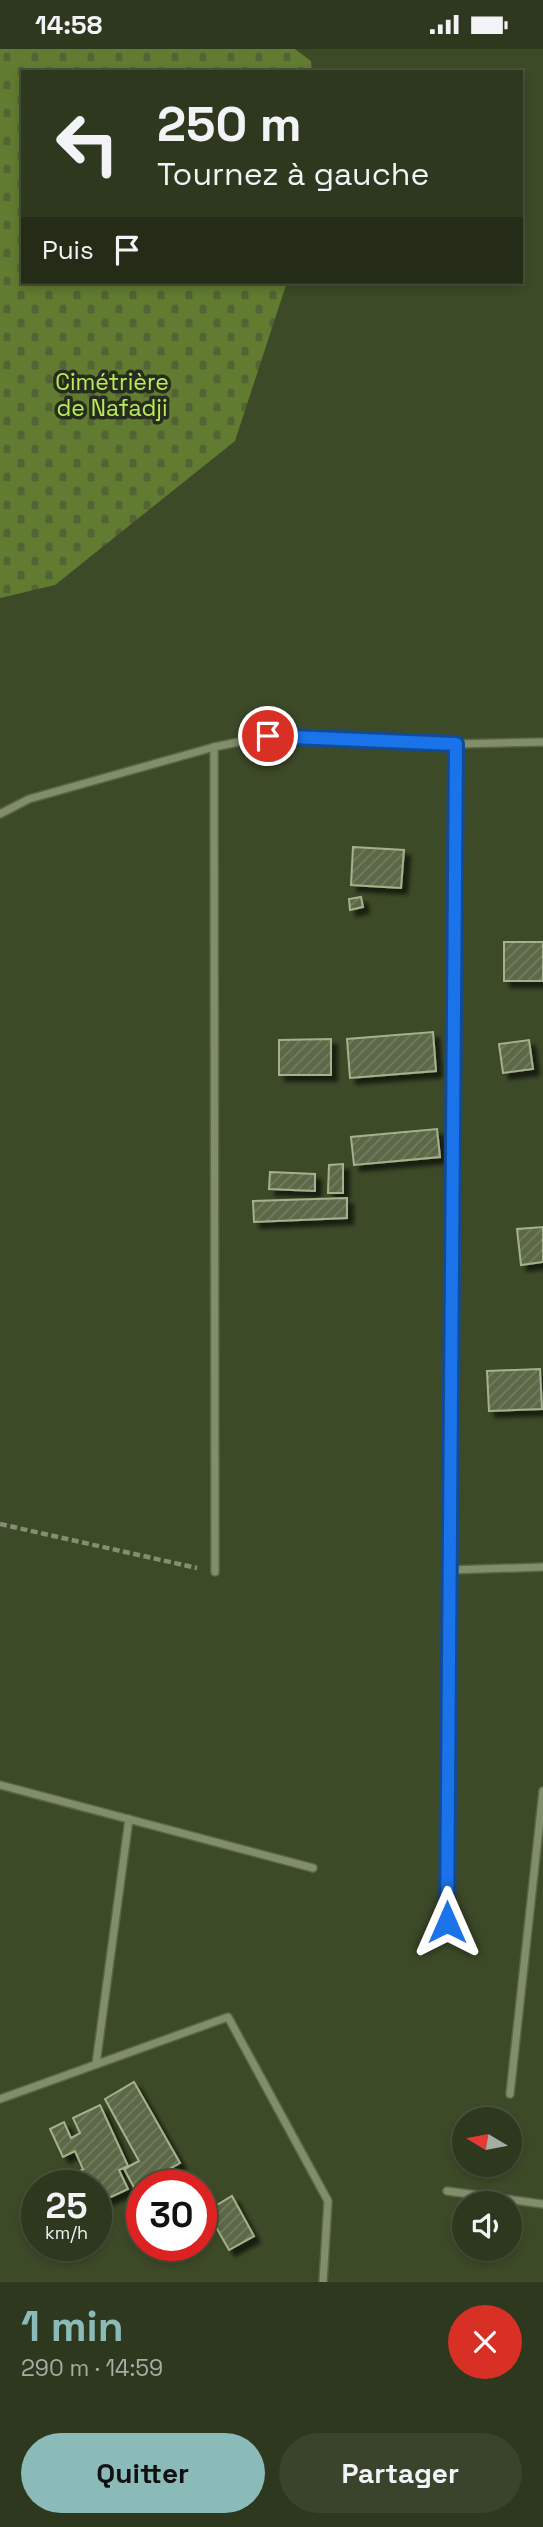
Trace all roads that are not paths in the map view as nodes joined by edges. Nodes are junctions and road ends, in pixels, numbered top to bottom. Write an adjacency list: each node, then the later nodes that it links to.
1 (543, 742): 2 (street)
2 (456, 744): 3 (street); 6 (street)
3 (214, 747): 4 (street); 7 (street)
4 (0, 814)
5 (543, 1567): 6 (street)
6 (450, 1570): 12 (street)
7 (215, 1572)
8 (0, 1785): 10 (street)
9 (543, 1791): 14 (street)
10 (129, 1819): 11 (street); 13 (street)
11 (313, 1868)
12 (447, 1922)
13 (96, 2064): 15 (street); 18 (street)
14 (510, 2094)
15 (0, 2099)
16 (447, 2192): 17 (street)
17 (543, 2204)
18 (323, 2282)

